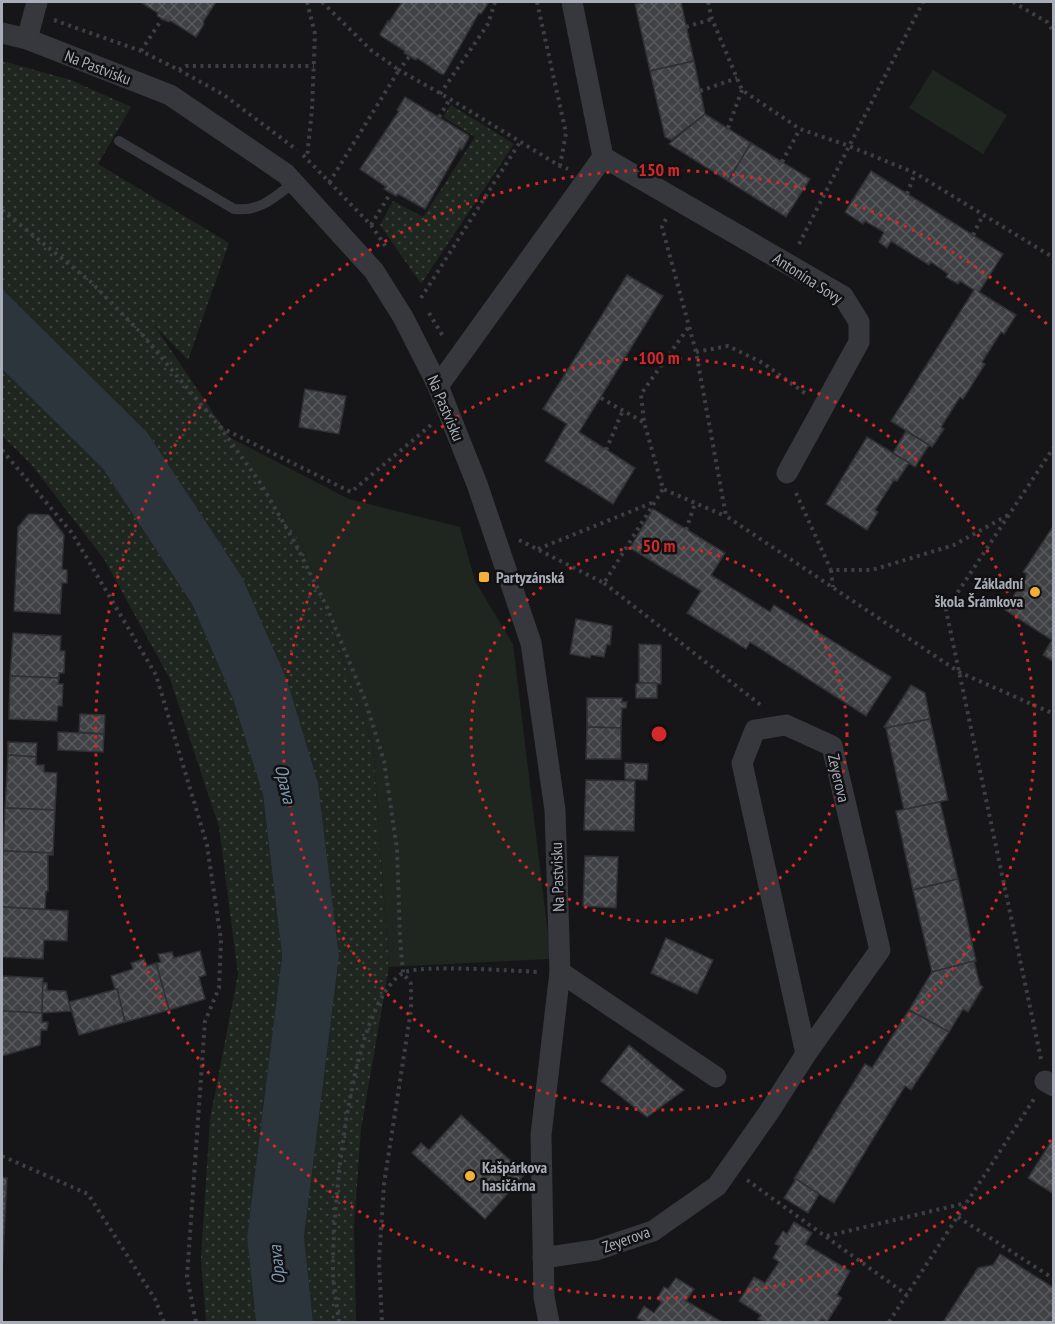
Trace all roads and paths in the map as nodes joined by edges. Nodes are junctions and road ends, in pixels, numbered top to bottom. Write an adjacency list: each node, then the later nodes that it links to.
1 (37, 2): 15 (street)
2 (307, 2): 18 (path)
3 (322, 2): 20 (path)
4 (495, 2): 24 (path)
5 (537, 2): 35 (path)
6 (572, 2): 32 (street)
7 (708, 2): 11 (path)
8 (923, 2): 31 (path)
9 (1013, 2): 13 (path)
10 (162, 19): 16 (path)
11 (712, 19): 12 (path); 21 (path)
12 (686, 27)
13 (1053, 32)
14 (2, 33): 15 (street, Na Pastvisku)
15 (27, 39): 38 (street, Na Pastvisku)
16 (141, 51)
17 (408, 57): 20 (path)
18 (314, 66): 19 (path); 33 (path)
19 (179, 70)
20 (399, 70): 24 (path); 42 (path)
21 (737, 78): 22 (path); 23 (path)
22 (742, 90): 27 (path); 28 (path)
23 (700, 91)
24 (440, 94): 25 (path)
25 (450, 99): 26 (path); 30 (path)
26 (439, 117)
27 (728, 128)
28 (800, 129): 31 (path); 34 (path)
29 (119, 141): 38 (lane)
30 (520, 142): 35 (path); 49 (path)
31 (849, 146): 36 (path); 48 (path)
32 (603, 157): 37 (street); 41 (street, Antonína Sovy)
33 (307, 159)
34 (782, 162)
35 (560, 166): 37 (path)
36 (915, 173): 40 (path); 44 (path)
37 (588, 176): 52 (street)
38 (294, 182): 42 (street, Na Pastvisku)
39 (390, 194): 45 (path)
40 (907, 194)
41 (677, 200): 48 (street, Antonína Sovy); 50 (path)
42 (315, 205): 52 (street, Na Pastvisku)
43 (2, 210): 58 (path)
44 (983, 215): 46 (path); 47 (path)
45 (371, 225)
46 (973, 235)
47 (1053, 258)
48 (789, 263): 54 (street, Antonína Sovy)
49 (421, 298)
50 (689, 327): 51 (path); 57 (path)
51 (696, 352): 54 (path); 67 (path)
52 (438, 386): 55 (street, Na Pastvisku)
53 (601, 398): 56 (path)
54 (823, 408): 62 (street, Antonína Sovy)
55 (448, 410): 58 (path); 68 (street, Na Pastvisku)
56 (623, 410): 57 (path); 61 (path)
57 (644, 422): 63 (path)
58 (220, 427): 78 (path)
59 (1053, 447): 66 (path)
60 (2, 450): 91 (path)
61 (606, 450)
62 (787, 473): 71 (path)
63 (663, 489): 64 (path); 65 (path)
64 (654, 502): 70 (path); 72 (path)
65 (695, 503): 67 (path); 69 (path)
66 (1010, 513): 71 (path); 74 (path)
67 (726, 516): 73 (path)
68 (490, 525): 70 (path); 77 (street, Na Pastvisku)
69 (686, 530)
70 (538, 549): 72 (path)
71 (831, 570): 73 (path)
72 (604, 583): 76 (path)
73 (833, 587): 74 (path)
74 (959, 672): 75 (path); 81 (path)
75 (1053, 714)
76 (786, 725): 79 (street); 79 (street, Zeyerova)
77 (561, 972): 78 (path); 80 (street); 87 (street, Na Pastvisku)
78 (403, 973): 92 (path); 93 (path)
79 (806, 1054): 83 (street, Zeyerova)
80 (716, 1077)
81 (1049, 1083): 84 (path)
82 (2, 1156): 90 (path)
83 (730, 1168): 86 (path); 87 (street, Zeyerova)
84 (966, 1203): 85 (path); 86 (path)
85 (958, 1217): 88 (path); 89 (path)
86 (826, 1236): 89 (path)
87 (543, 1258): 94 (street)
88 (1053, 1279)
89 (907, 1295): 95 (path)
90 (164, 1323)
91 (196, 1323)
92 (339, 1323)
93 (382, 1323)
94 (549, 1323)
95 (889, 1323)

